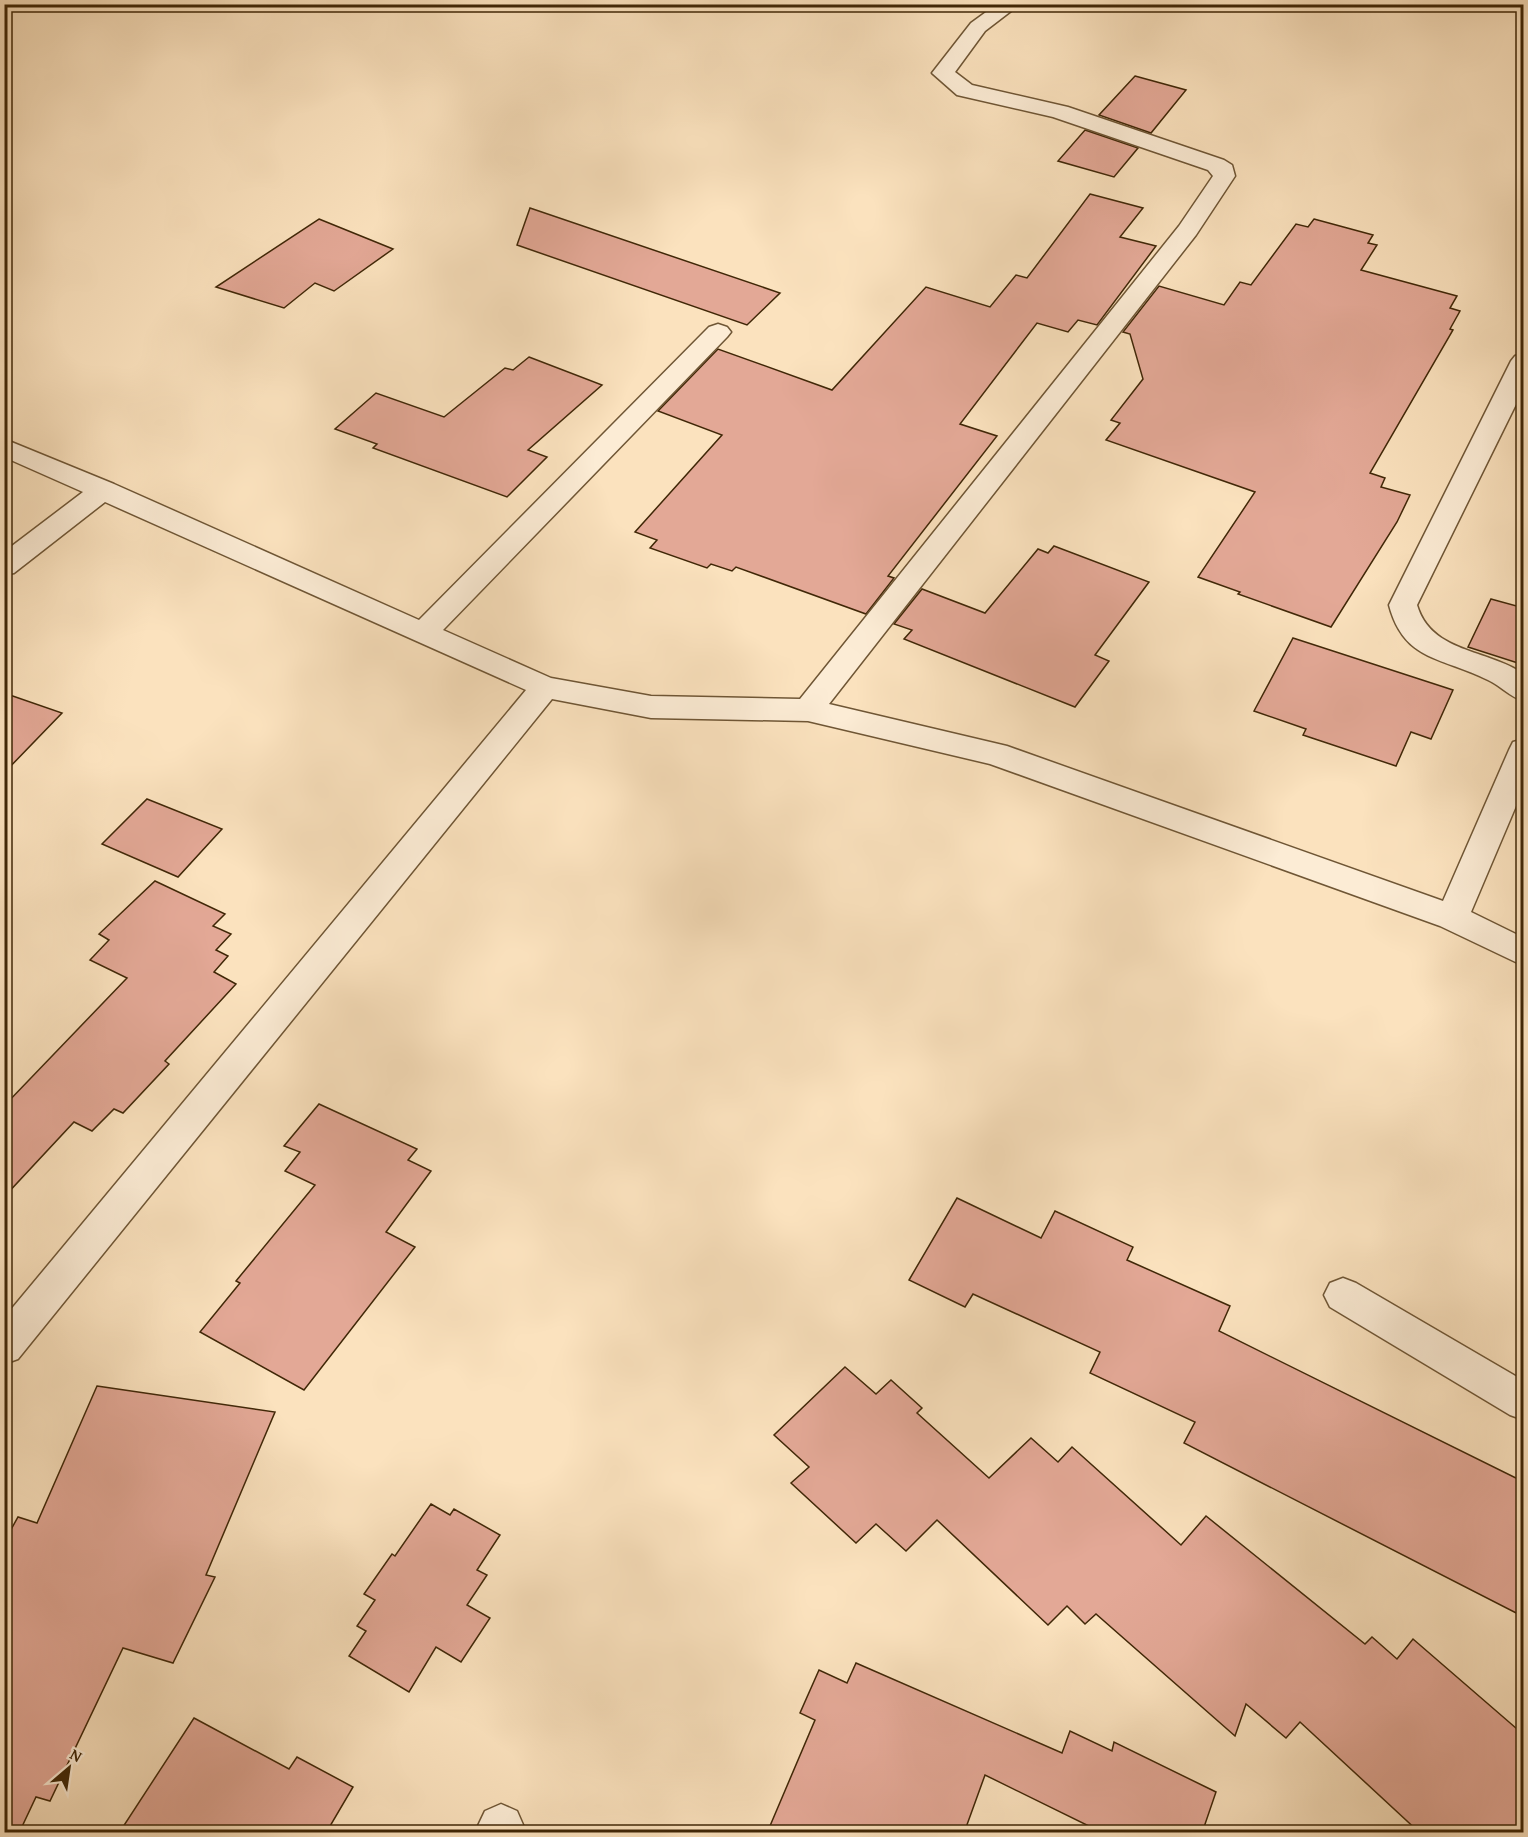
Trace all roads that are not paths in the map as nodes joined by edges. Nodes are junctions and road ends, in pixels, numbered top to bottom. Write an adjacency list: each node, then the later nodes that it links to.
1 (1002, 4): 10 (street)
2 (718, 332): 7 (street)
3 (1524, 362): 9 (street)
4 (4, 447): 5 (street)
5 (104, 490): 6 (street); 7 (street)
6 (4, 566)
7 (424, 631): 8 (street)
8 (545, 687): 10 (street); 15 (street)
9 (1524, 691)
10 (808, 710): 12 (street)
11 (1524, 750): 12 (street)
12 (1452, 916): 13 (street)
13 (1524, 953)
14 (1343, 1295): 16 (street)
15 (4, 1347)
16 (1524, 1402)

